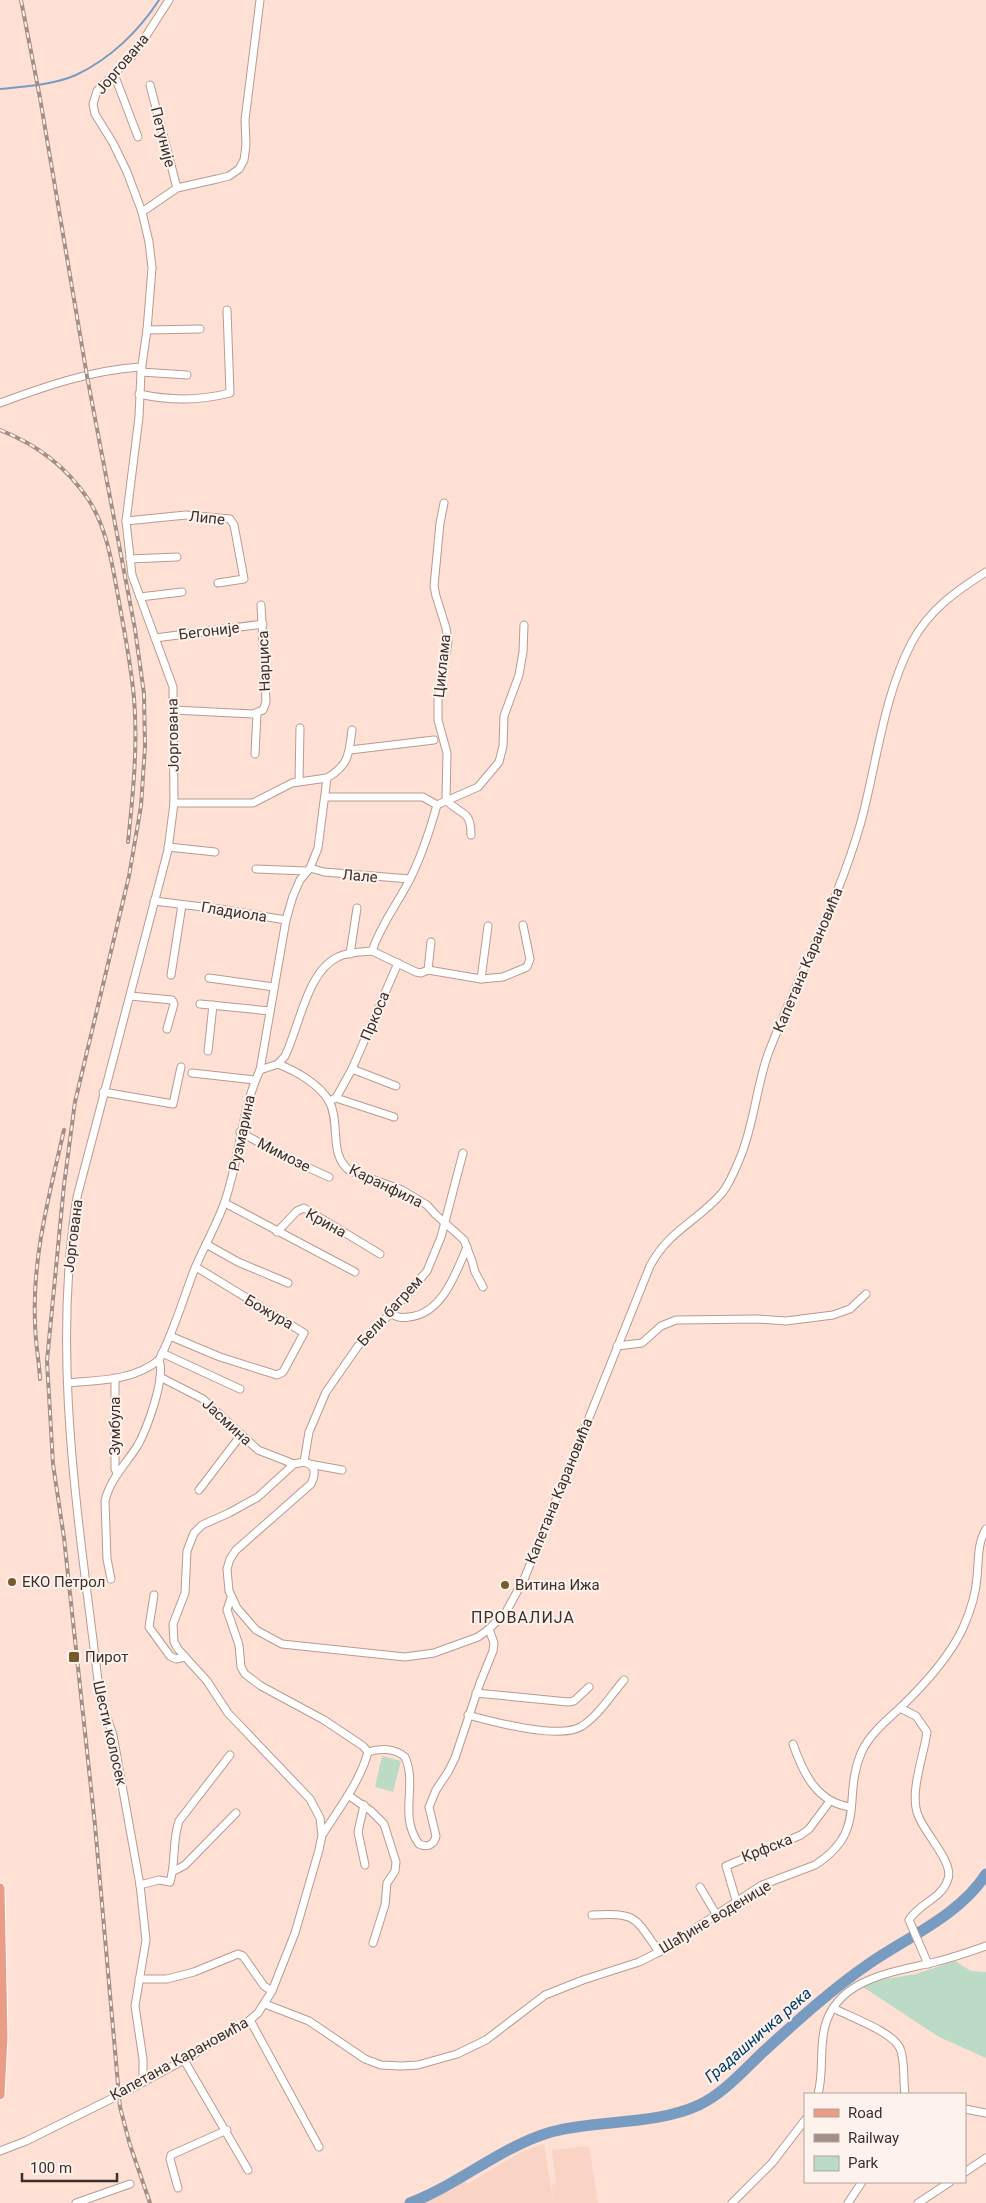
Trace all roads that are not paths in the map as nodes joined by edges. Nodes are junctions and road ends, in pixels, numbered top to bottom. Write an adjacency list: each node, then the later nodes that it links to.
1 (169, 0): 3 (street, Јоргована)
2 (260, 0): 6 (street)
3 (114, 74): 5 (street); 7 (street, Јоргована)
4 (150, 84): 6 (street, Петуније)
5 (138, 137)
6 (177, 188): 7 (street)
7 (142, 212): 10 (street, Јоргована)
8 (227, 310): 13 (street)
9 (200, 329): 10 (street)
10 (146, 330): 11 (street, Јоргована)
11 (141, 369): 12 (street); 13 (street, Јоргована); 14 (street)
12 (187, 375)
13 (139, 394): 16 (street, Јоргована)
14 (0, 403)
15 (444, 503): 37 (street, Циклама)
16 (126, 520): 18 (street, Јоргована); 20 (street, Липе)
17 (177, 557): 18 (street)
18 (130, 559): 22 (street, Јоргована)
19 (986, 572): 93 (street, Капетана Карановића)
20 (218, 583)
21 (182, 592): 22 (street)
22 (140, 597): 26 (street, Јоргована)
23 (261, 605): 24 (street, Нарциса)
24 (263, 624): 26 (street, Бегоније); 28 (street, Нарциса)
25 (524, 625): 37 (street)
26 (155, 638): 27 (street, Јоргована)
27 (173, 710): 28 (street, Нарциса); 38 (street, Јоргована)
28 (257, 713): 33 (street, Нарциса)
29 (300, 728): 35 (street)
30 (352, 730): 32 (street)
31 (434, 740): 32 (street)
32 (350, 750): 34 (street)
33 (255, 754)
34 (327, 778): 35 (street); 36 (street)
35 (299, 781): 38 (street)
36 (325, 797): 39 (street); 44 (street)
37 (446, 800): 39 (street); 40 (street)
38 (174, 803): 41 (street, Јоргована)
39 (437, 806): 45 (street)
40 (470, 835)
41 (168, 847): 42 (street); 46 (street, Јоргована)
42 (215, 852)
43 (256, 869): 44 (street)
44 (309, 870): 45 (street, Лале); 49 (street)
45 (410, 879): 53 (street)
46 (154, 901): 47 (street, Гладиола); 61 (street, Јоргована)
47 (182, 904): 49 (street, Гладиола); 57 (street, Гладиола)
48 (357, 908): 54 (street)
49 (286, 920): 60 (street)
50 (523, 925): 59 (street)
51 (488, 926): 59 (street)
52 (431, 942): 56 (street)
53 (372, 951): 54 (street); 55 (street)
54 (350, 954): 67 (street)
55 (398, 963): 56 (street); 69 (street, Пркоса)
56 (428, 970): 59 (street)
57 (171, 975)
58 (209, 978): 60 (street)
59 (481, 979)
60 (274, 987): 64 (street)
61 (130, 996): 65 (street); 74 (street, Јоргована)
62 (200, 1004): 63 (street)
63 (213, 1005): 64 (street); 66 (street)
64 (270, 1011): 70 (street)
65 (167, 1029)
66 (208, 1051)
67 (278, 1064): 70 (street); 75 (street)
68 (181, 1066): 74 (street)
69 (352, 1069): 73 (street); 75 (street, Пркоса)
70 (260, 1070): 72 (street)
71 (192, 1074): 72 (street, Рузмарина)
72 (255, 1080): 77 (street, Рузмарина)
73 (396, 1086)
74 (103, 1092): 97 (street, Јоргована)
75 (332, 1100): 76 (street); 81 (street, Каранфила)
76 (394, 1117)
77 (240, 1132): 79 (street, Мимозе); 80 (street, Рузмарина)
78 (463, 1153): 81 (street, Бели багрем)
79 (329, 1177)
80 (225, 1204): 82 (street, Крина); 83 (street, Рузмарина)
81 (445, 1223): 84 (street, Каранфила); 91 (street, Бели багрем)
82 (277, 1232): 85 (street, Крина); 87 (street, Крина)
83 (206, 1244): 86 (street, Рузмарина); 88 (street)
84 (467, 1247): 89 (street, Каранфила); 91 (street)
85 (380, 1254)
86 (196, 1267): 92 (street, Рузмарина); 92 (street, Божура)
87 (356, 1272)
88 (288, 1283)
89 (483, 1287)
90 (866, 1294): 93 (street)
91 (391, 1313): 100 (street, Бели багрем)
92 (170, 1336): 94 (street, Рузмарина)
93 (617, 1346): 109 (street, Капетана Карановића)
94 (160, 1357): 95 (street); 96 (street); 98 (street)
95 (160, 1377): 99 (street, Јасмина); 103 (street)
96 (115, 1378): 97 (street); 103 (street, Зумбула)
97 (68, 1383): 127 (street, Шести колосек)
98 (240, 1388)
99 (241, 1435): 101 (street, Јасмина); 104 (street)
100 (306, 1463): 101 (street); 102 (street); 108 (street)
101 (294, 1464): 110 (street, Капетана Карановића)
102 (342, 1470)
103 (118, 1473): 106 (street)
104 (199, 1490)
105 (986, 1529): 114 (street, Шађине воденице)
106 (111, 1579)
107 (154, 1595): 110 (street)
108 (231, 1598): 109 (street, Капетана Карановића); 117 (street)
109 (489, 1629): 113 (street)
110 (185, 1657): 124 (street, Капетана Карановића)
111 (624, 1680): 115 (street)
112 (589, 1687): 113 (street)
113 (476, 1693): 115 (street)
114 (900, 1708): 122 (street, Шађине воденице); 137 (street)
115 (468, 1715): 117 (street)
116 (793, 1744): 120 (street)
117 (368, 1752): 119 (street)
118 (230, 1755): 126 (street)
119 (348, 1795): 121 (street); 124 (street)
120 (830, 1801): 122 (street); 130 (street, Крфска)
121 (364, 1805): 125 (street); 133 (street)
122 (851, 1807): 130 (street, Шађине воденице)
123 (236, 1813): 126 (street)
124 (322, 1834): 139 (street, Капетана Карановића)
125 (365, 1865)
126 (174, 1870): 127 (street)
127 (140, 1886): 138 (street, Шести колосек)
128 (700, 1887): 131 (street)
129 (0, 1888): 136 (main road)
130 (736, 1900): 131 (street, Шађине воденице)
131 (716, 1914): 135 (street, Шађине воденице)
132 (592, 1915): 135 (street)
133 (373, 1944)
134 (986, 1946): 137 (street)
135 (659, 1952): 140 (street, Шађине воденице)
136 (2, 1962): 147 (main road)
137 (928, 1964): 141 (street)
138 (139, 1979): 139 (street); 144 (street, Шести колосек)
139 (272, 1991): 140 (street, Капетана Карановића)
140 (265, 2004): 142 (street, Капетана Карановића)
141 (833, 2008): 145 (street); 146 (street)
142 (250, 2020): 143 (street, Капетана Карановића); 152 (street)
143 (184, 2060): 144 (street, Капетана Карановића); 151 (street)
144 (143, 2081): 153 (street, Капетана Карановића)
145 (818, 2093)
146 (906, 2093)
147 (0, 2095)
148 (966, 2109): 149 (street)
149 (986, 2113)
150 (804, 2121): 162 (street)
151 (227, 2130): 155 (street); 160 (street)
152 (320, 2147)
153 (0, 2151)
154 (986, 2158): 156 (street)
155 (248, 2170)
156 (966, 2171)
157 (861, 2183): 163 (street)
158 (948, 2183): 164 (street)
159 (130, 2184): 161 (street)
160 (178, 2188)
161 (76, 2203)
162 (732, 2203)
163 (848, 2203)
164 (918, 2203)

